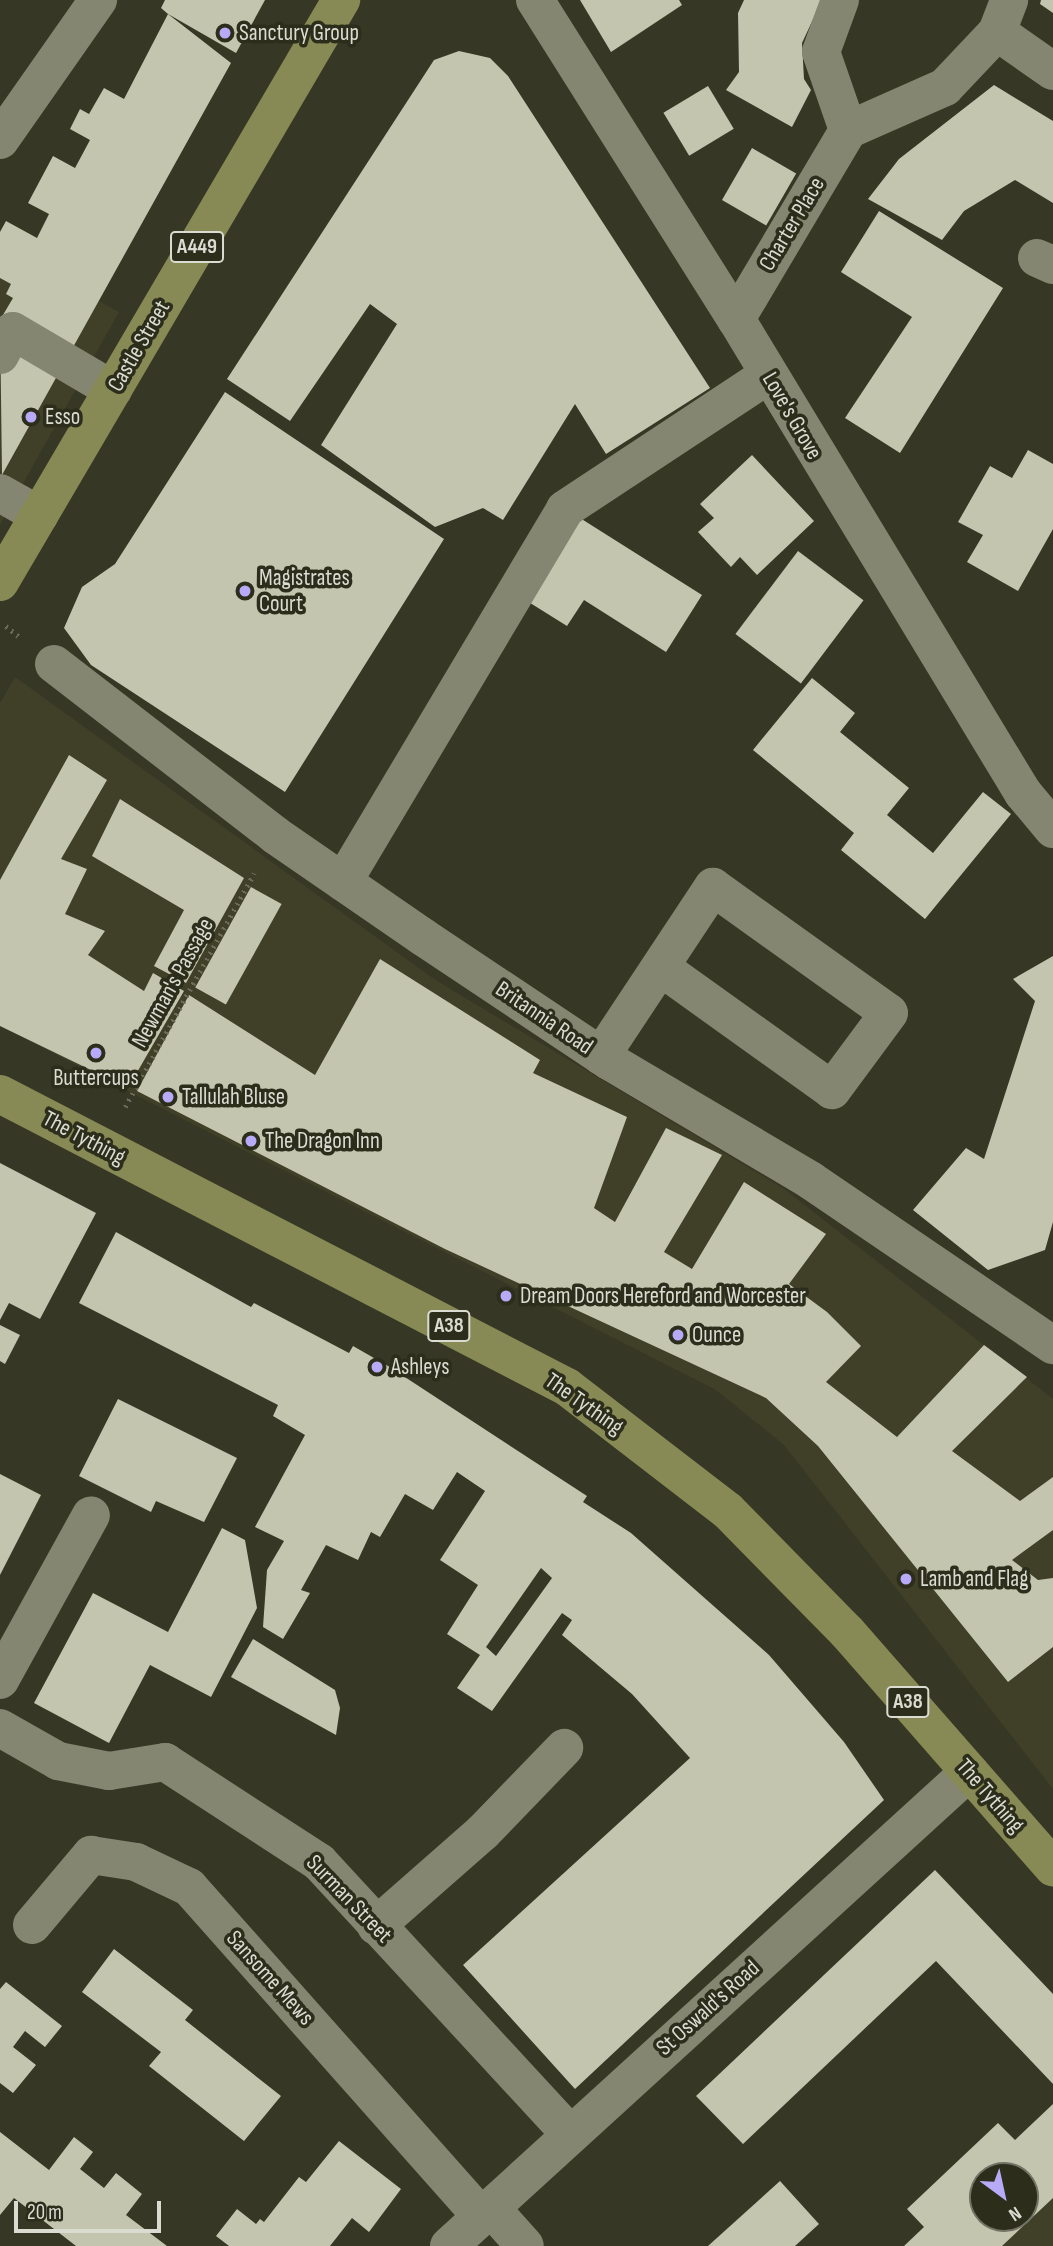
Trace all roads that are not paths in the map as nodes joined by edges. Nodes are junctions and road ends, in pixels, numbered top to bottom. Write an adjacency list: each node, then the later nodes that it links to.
1 (98, 0): 8 (street)
2 (341, 0): 12 (main road, Castle Street / A449)
3 (535, 0): 9 (street, Love's Grove)
4 (840, 0): 7 (street)
5 (1003, 16): 6 (street); 7 (street)
6 (1053, 71)
7 (848, 130): 9 (street, Charter Place)
8 (0, 139)
9 (736, 319): 11 (street, Love's Grove)
10 (0, 355): 12 (street)
11 (768, 374): 17 (street, Love's Grove); 18 (street)
12 (113, 390): 14 (main road, Castle Street / A449)
13 (0, 493): 14 (street)
14 (39, 515): 15 (main road, Castle Street / A449)
15 (0, 582)
16 (54, 664): 18 (street, Britannia Road)
17 (1053, 829)
18 (343, 882): 20 (street, Britannia Road)
19 (660, 967): 19 (street); 20 (street)
20 (601, 1056): 22 (street, Britannia Road)
21 (0, 1094): 27 (main road, The Tything / A38)
22 (1053, 1345)
23 (91, 1515): 24 (street)
24 (0, 1679)
25 (0, 1728): 30 (street, Surman Street)
26 (564, 1748): 30 (street)
27 (969, 1772): 28 (main road, The Tything / A38); 31 (street, St Oswald's Road)
28 (1053, 1867)
29 (32, 1925): 32 (street, Sansome Mews)
30 (376, 1926): 31 (street, Surman Street)
31 (569, 2133): 32 (street, St Oswald's Road)
32 (486, 2212): 33 (street, St Oswald's Road); 34 (street)
33 (449, 2246)
34 (525, 2246)

